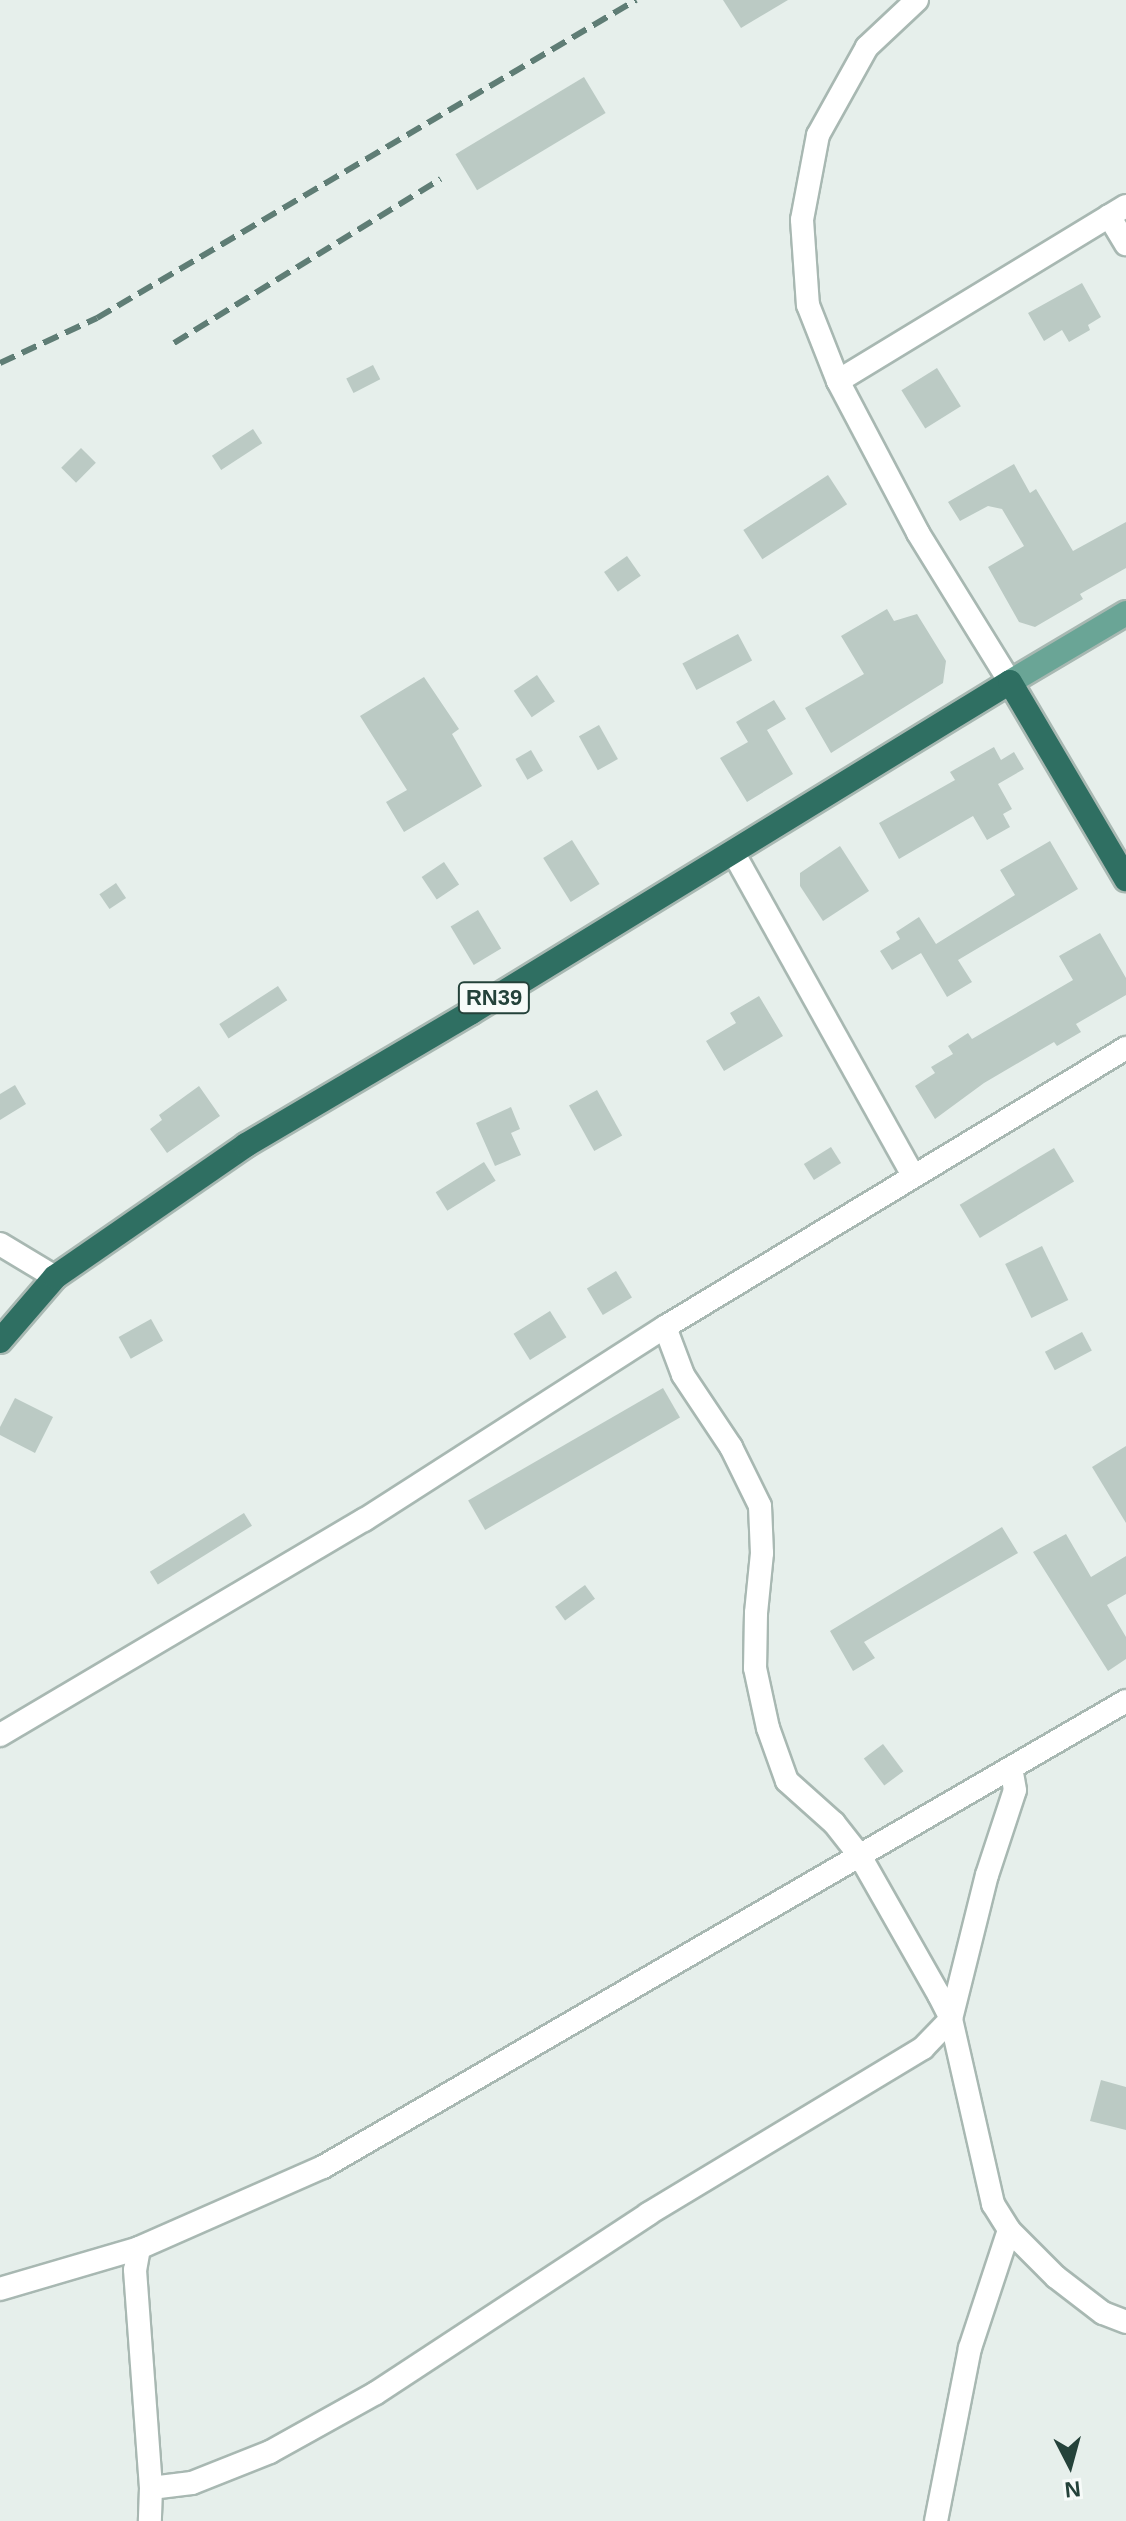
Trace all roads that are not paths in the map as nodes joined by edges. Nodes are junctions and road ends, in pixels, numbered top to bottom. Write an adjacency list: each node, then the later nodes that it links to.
1 (917, 0): 4 (street)
2 (1117, 211): 3 (street); 4 (street)
3 (1126, 244)
4 (838, 381): 6 (street)
5 (1126, 613): 6 (main road)
6 (1010, 682): 7 (highway, RN39); 8 (highway)
7 (733, 852): 10 (street); 12 (highway, RN39)
8 (1126, 879)
9 (1126, 1048): 10 (street)
10 (913, 1175): 13 (street)
11 (0, 1244): 12 (street)
12 (55, 1277): 14 (highway, RN39)
13 (665, 1327): 16 (street); 18 (street)
14 (0, 1341)
15 (1126, 1701): 17 (street)
16 (0, 1735)
17 (1011, 1768): 18 (street); 19 (street)
18 (860, 1856): 19 (street); 21 (street)
19 (951, 2019): 20 (street); 24 (street)
20 (1009, 2230): 23 (street); 26 (street)
21 (139, 2248): 22 (street); 24 (street)
22 (0, 2289)
23 (1126, 2322)
24 (151, 2488): 25 (street)
25 (150, 2521)
26 (936, 2521)

